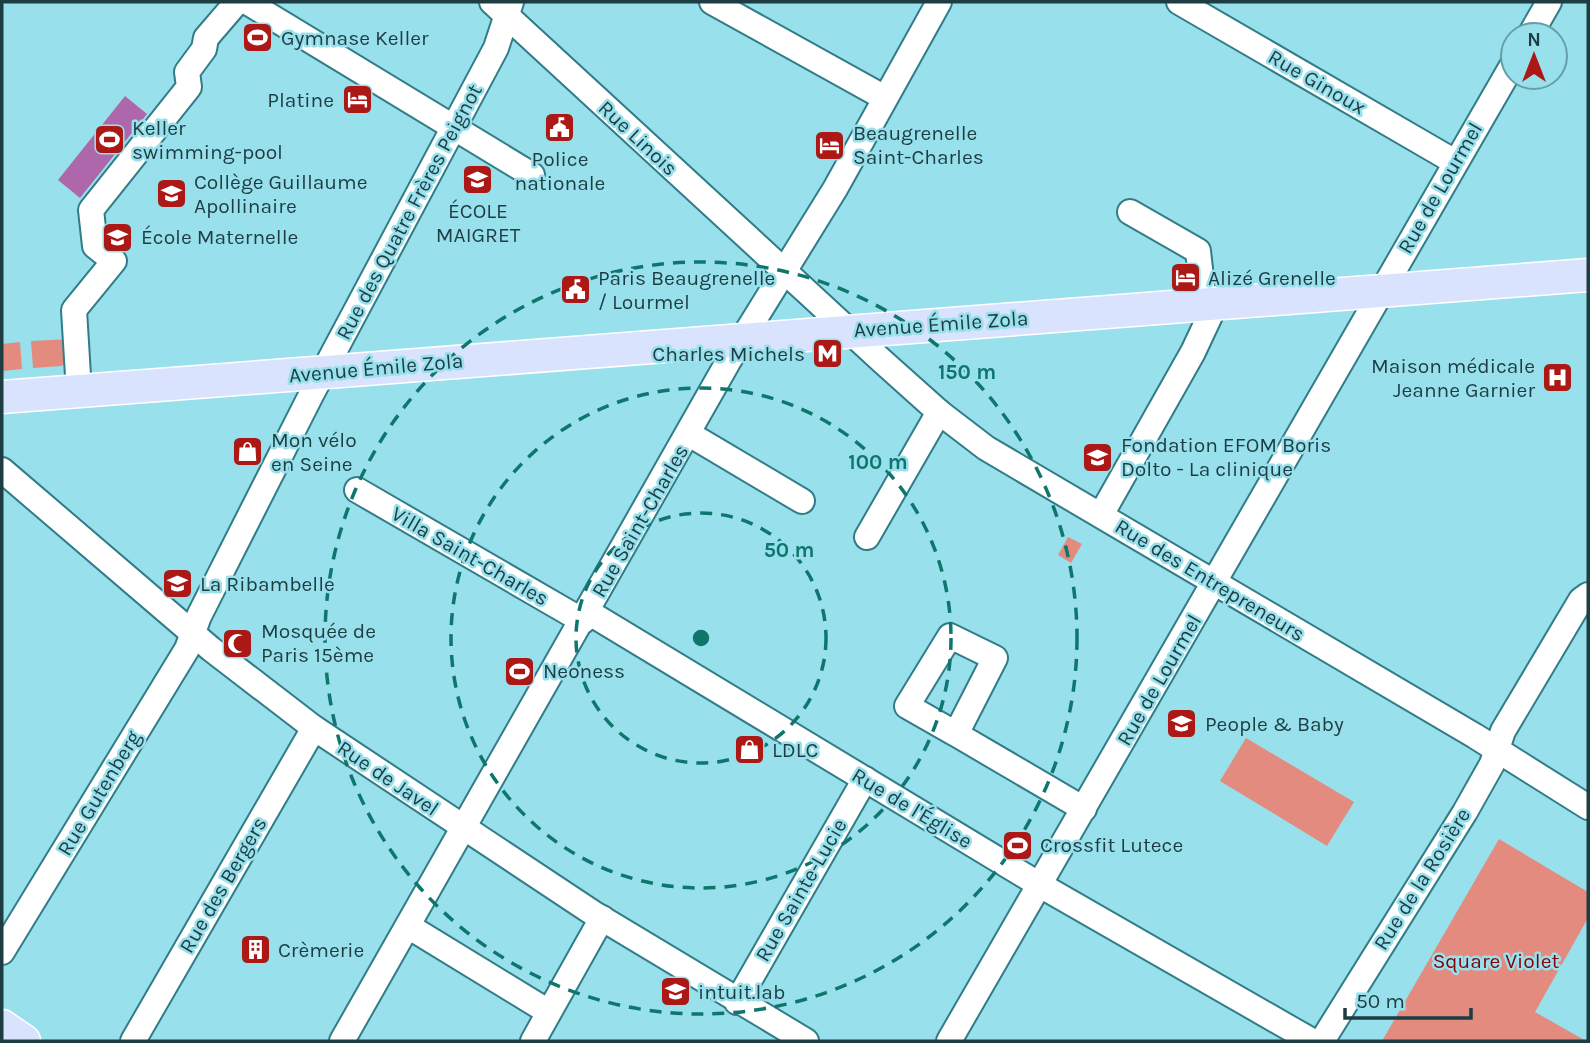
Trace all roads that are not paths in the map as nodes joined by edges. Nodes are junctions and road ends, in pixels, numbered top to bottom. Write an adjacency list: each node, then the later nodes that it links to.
1 (237, 2): 22 (street)
2 (247, 2): 11 (street)
3 (712, 2): 10 (street)
4 (939, 2): 10 (street, Rue Saint-Charles)
5 (1179, 2): 12 (street, Rue Ginoux)
6 (1549, 2): 8 (street)
7 (503, 6): 11 (street, Rue des Quatre Frères Peignot); 15 (street, Rue Linois)
8 (1538, 21)
9 (1499, 88): 12 (street, Rue de Lourmel)
10 (885, 99): 15 (street, Rue Saint-Charles)
11 (453, 127): 13 (street); 21 (street, Rue des Quatre Frères Peignot)
12 (1455, 162): 17 (street, Rue de Lourmel)
13 (532, 174)
14 (1130, 212): 18 (street)
15 (786, 273): 19 (street, Rue Linois); 20 (street, Rue Saint-Charles)
16 (1588, 275): 17 (main road, Avenue Émile Zola)
17 (1380, 292): 18 (main road, Avenue Émile Zola); 31 (street, Rue de Lourmel)
18 (1210, 304): 19 (main road, Avenue Émile Zola); 29 (street)
19 (848, 330): 20 (main road, Avenue Émile Zola); 24 (street, Rue des Entrepreneurs)
20 (744, 338): 21 (main road, Avenue Émile Zola); 25 (street, Rue Saint-Charles)
21 (324, 373): 22 (main road, Avenue Émile Zola); 34 (street, Rue des Quatre Frères Peignot)
22 (79, 392): 23 (main road, Avenue Émile Zola)
23 (2, 397)
24 (939, 412): 29 (street, Rue des Entrepreneurs); 30 (street)
25 (689, 434): 28 (street); 33 (street, Rue Saint-Charles)
26 (2, 470): 34 (street, Rue de Javel)
27 (357, 490): 33 (street, Villa Saint-Charles)
28 (802, 501)
29 (1101, 515): 31 (street, Rue des Entrepreneurs)
30 (867, 537)
31 (1215, 583): 37 (street, Rue des Entrepreneurs); 40 (street, Rue de Lourmel)
32 (1588, 595): 37 (street, Rue de la Rosière)
33 (585, 616): 38 (street, Rue de l'Église); 41 (street, Rue Saint-Charles)
34 (193, 632): 35 (street, Rue de Javel); 45 (street, Rue Gutenberg)
35 (314, 728): 41 (street, Rue de Javel); 50 (street, Rue des Bergers)
36 (956, 734): 40 (street)
37 (1498, 751): 39 (street, Rue des Entrepreneurs); 56 (street, Rue de la Rosière)
38 (865, 779): 42 (street, Rue de l'Église); 46 (street, Rue Sainte-Lucie)
39 (1588, 807)
40 (1084, 809): 42 (street, Rue de Lourmel)
41 (464, 828): 43 (street, Rue de Javel); 44 (street, Rue Saint-Charles)
42 (1040, 885): 54 (street, Rue de Lourmel); 55 (street, Rue de l'Église)
43 (602, 918): 46 (street, Rue de Javel); 47 (street)
44 (408, 926): 47 (street); 51 (street, Rue Saint-Charles)
45 (2, 952)
46 (737, 1002): 53 (street, Rue de Javel)
47 (547, 1011): 52 (street)
48 (2, 1026): 49 (main road)
49 (24, 1041)
50 (133, 1041)
51 (342, 1041)
52 (533, 1041)
53 (806, 1041)
54 (949, 1041)
55 (1312, 1041)
56 (1322, 1041)

